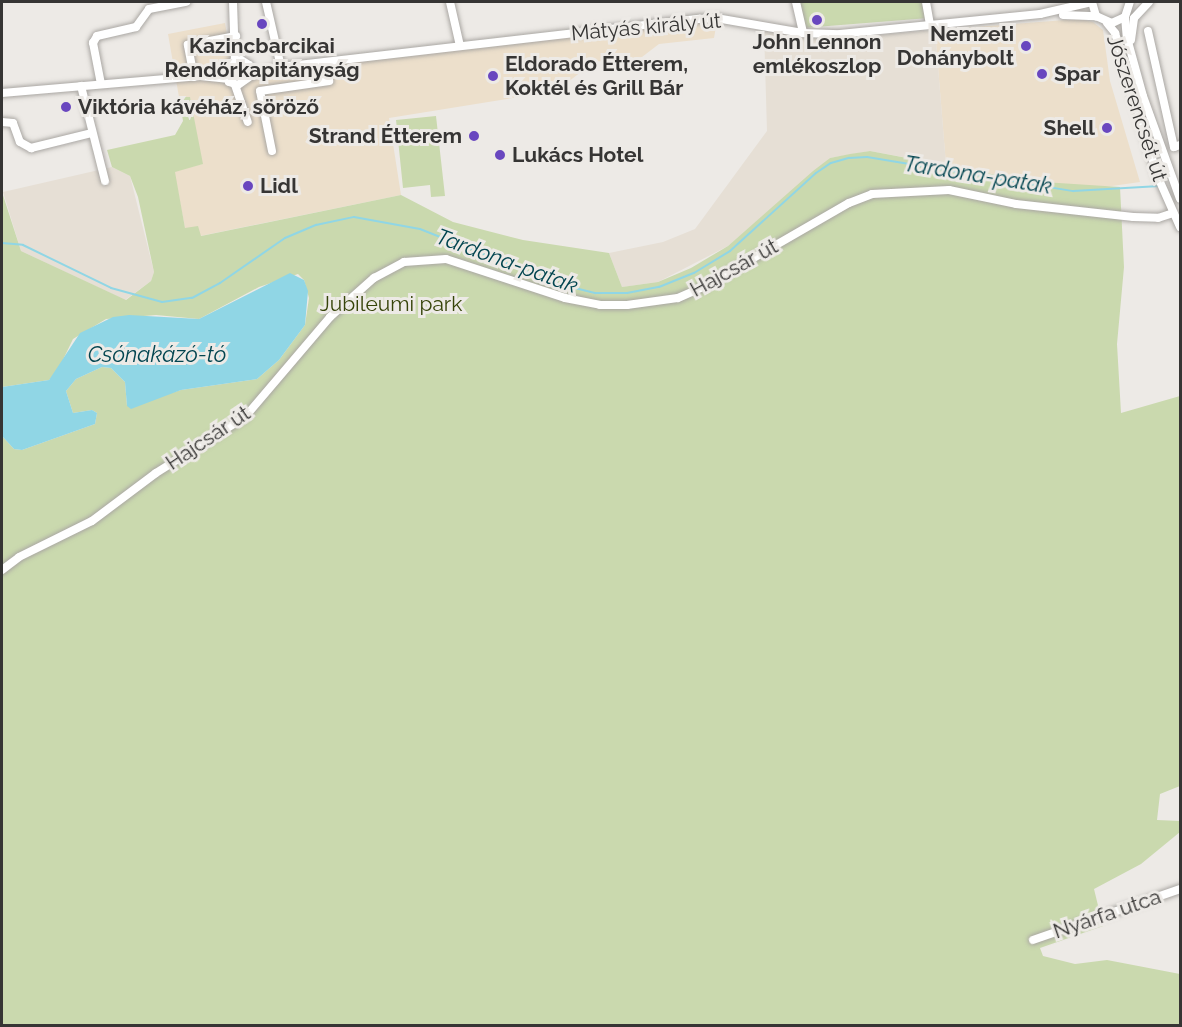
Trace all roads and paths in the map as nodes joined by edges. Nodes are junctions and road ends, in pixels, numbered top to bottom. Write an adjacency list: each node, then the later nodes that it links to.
1 (186, 2): 11 (street)
2 (232, 2): 20 (street)
3 (266, 2): 24 (street)
4 (450, 2): 21 (street)
5 (796, 2): 19 (street)
6 (926, 2): 17 (street)
7 (1073, 2): 12 (street)
8 (1092, 2): 12 (street, Mátyás király út); 15 (street)
9 (1130, 2): 14 (street)
10 (1148, 2): 14 (street); 22 (street)
11 (159, 4): 30 (street)
12 (1059, 12): 13 (street, Mátyás király út)
13 (1040, 14): 15 (street); 17 (street, Mátyás király út)
14 (1127, 14): 16 (street); 22 (street, Jószerencsét út)
15 (1096, 16): 16 (street)
16 (1107, 23): 42 (street, Jószerencsét út)
17 (930, 24): 19 (street, Mátyás király út)
18 (1148, 31): 38 (street)
19 (803, 33): 21 (street, Mátyás király út)
20 (236, 36): 23 (street); 27 (street)
21 (460, 45): 24 (street, Mátyás király út)
22 (1134, 61): 41 (street, Jószerencsét út)
23 (243, 62): 25 (street, Mátyás király út); 26 (street); 28 (street)
24 (281, 67): 25 (street, Mátyás király út)
25 (270, 68): 28 (street, Mátyás király út)
26 (226, 73): 27 (street); 31 (street)
27 (194, 77): 30 (street)
28 (249, 80): 31 (street, Mátyás király út); 34 (street)
29 (329, 81): 39 (street)
30 (101, 84): 32 (street)
31 (235, 85): 34 (street)
32 (81, 86): 33 (street); 37 (street)
33 (2, 93)
34 (243, 100): 36 (street)
35 (2, 122): 37 (street)
36 (248, 122)
37 (92, 134): 40 (street)
38 (1180, 145)
39 (272, 151)
40 (105, 181)
41 (1180, 197)
42 (1173, 213): 43 (street, Jószerencsét út); 44 (street, Hajcsár út)
43 (1180, 227)
44 (2, 570)
45 (1180, 889): 46 (street, Nyárfa utca)
46 (1033, 940)

